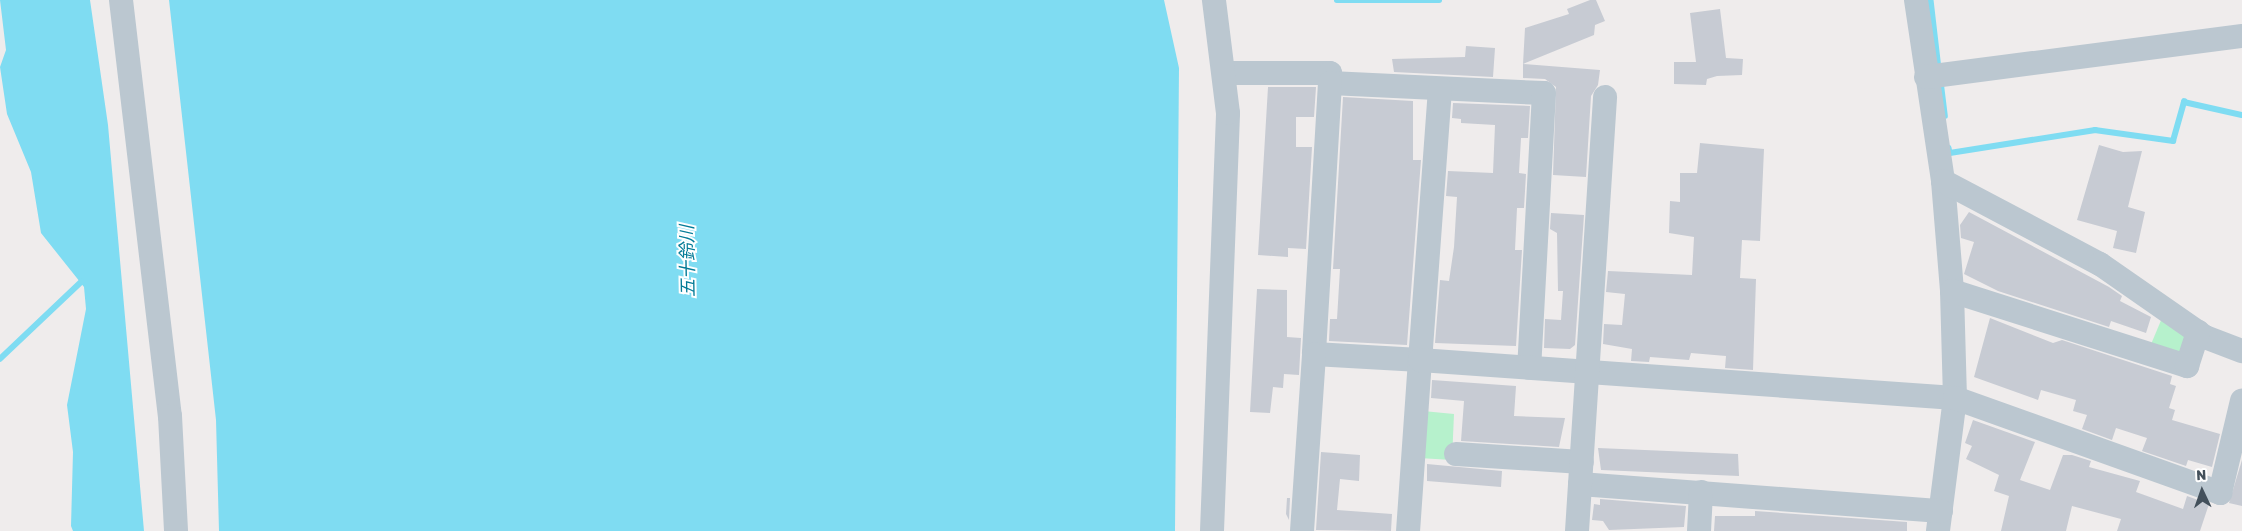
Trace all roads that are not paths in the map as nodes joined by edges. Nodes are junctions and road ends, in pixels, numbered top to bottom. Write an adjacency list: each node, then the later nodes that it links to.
1 (120, 0): 24 (street)
2 (1214, 0): 5 (street)
3 (1916, 0): 6 (street)
4 (2242, 36): 6 (street)
5 (1225, 73): 7 (street); 25 (street)
6 (1926, 77): 10 (street)
7 (1330, 83): 8 (street); 14 (street)
8 (1440, 89): 15 (street); 16 (street)
9 (1605, 98): 17 (street)
10 (1943, 181): 11 (street); 12 (street)
11 (1952, 291): 12 (street); 18 (street)
12 (2198, 332): 13 (street)
13 (2242, 351)
14 (1314, 354): 15 (street); 26 (street)
15 (1420, 360): 16 (street); 27 (street)
16 (1529, 368): 17 (street)
17 (1588, 372): 18 (street); 21 (street)
18 (1955, 398): 19 (street); 23 (street)
19 (2242, 400)
20 (1456, 454): 21 (street)
21 (1581, 473): 22 (street); 28 (street)
22 (1701, 492): 23 (street); 29 (street)
23 (1939, 521)
24 (176, 531)
25 (1212, 531)
26 (1302, 531)
27 (1408, 531)
28 (1577, 531)
29 (1699, 531)

